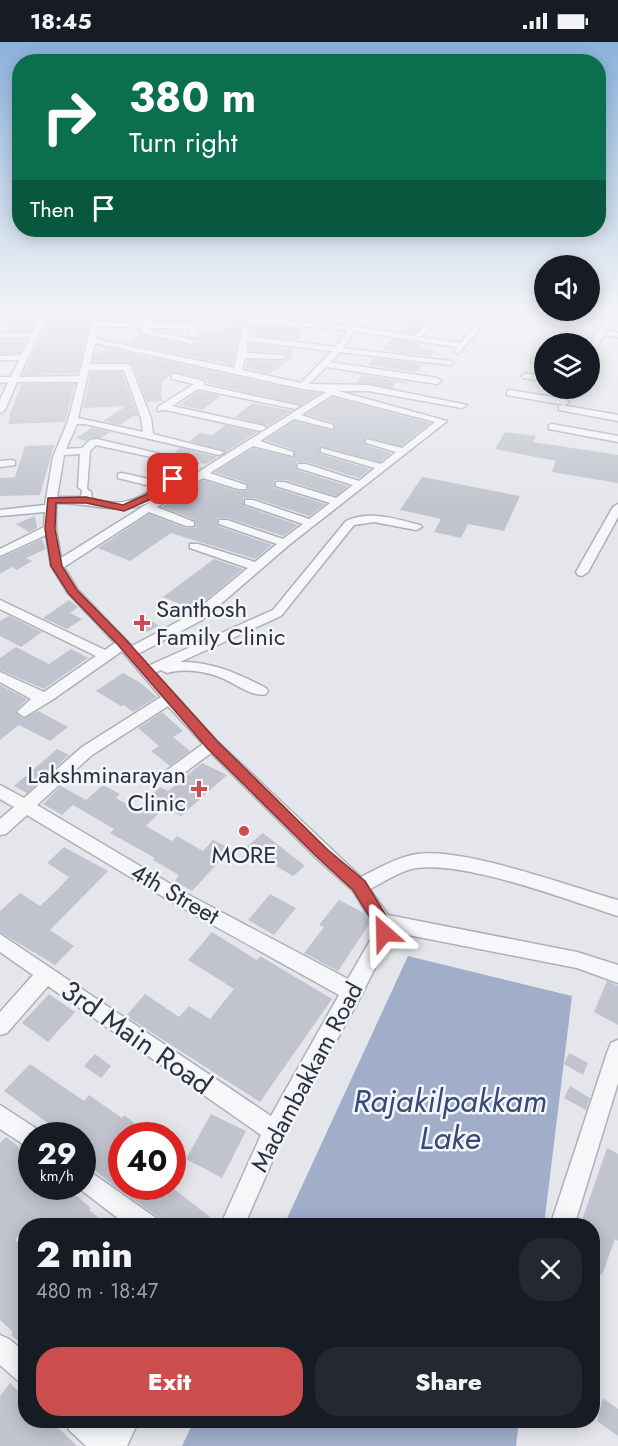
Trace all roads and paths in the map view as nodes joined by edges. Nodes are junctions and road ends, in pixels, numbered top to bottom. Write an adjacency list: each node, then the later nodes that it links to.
1 (18, 376): 13 (street)
2 (60, 376): 13 (street)
3 (83, 376): 26 (street)
4 (130, 376): 24 (street)
5 (260, 376): 16 (street)
6 (313, 376): 16 (street)
7 (401, 376): 14 (street)
8 (441, 376): 14 (street)
9 (526, 376): 11 (street)
10 (174, 377): 15 (street)
11 (534, 377)
12 (0, 380): 13 (street)
13 (16, 380): 22 (street)
14 (437, 381): 18 (street)
15 (197, 386): 21 (street); 23 (street)
16 (303, 386): 18 (street)
17 (510, 393): 19 (street)
18 (424, 399): 20 (street)
19 (565, 402): 25 (street); 30 (street)
20 (462, 405)
21 (164, 407): 24 (street); 28 (street)
22 (0, 410)
23 (294, 411): 27 (street); 32 (street); 35 (street)
24 (146, 418): 29 (street)
25 (618, 418)
26 (73, 421): 29 (street); 36 (street)
27 (330, 427)
28 (261, 428)
29 (148, 435): 37 (street)
30 (617, 439)
31 (369, 441): 35 (street)
32 (252, 442): 38 (street); 42 (street)
33 (324, 450): 41 (street)
34 (85, 451): 36 (street); 39 (street); 47 (street)
35 (404, 451): 41 (street)
36 (60, 452): 50 (street)
37 (219, 452)
38 (290, 454)
39 (193, 463)
40 (302, 466): 45 (street)
41 (382, 467): 45 (street)
42 (202, 474): 46 (street); 52 (street)
43 (122, 476): 47 (street)
44 (280, 484): 49 (street)
45 (359, 484): 49 (street)
46 (242, 487)
47 (85, 493): 50 (street)
48 (249, 502): 55 (street)
49 (338, 502): 55 (street)
50 (51, 504): 53 (street); 58 (street)
51 (618, 507): 64 (street)
52 (148, 508): 56 (street); 62 (street)
53 (0, 513)
54 (223, 522): 59 (street)
55 (311, 523): 59 (street)
56 (190, 524)
57 (416, 527): 68 (street)
58 (50, 529): 61 (street); 62 (street)
59 (285, 543): 63 (street)
60 (194, 546): 63 (street)
61 (0, 553)
62 (57, 566): 66 (street)
63 (257, 567): 66 (street)
64 (582, 572)
65 (0, 604): 67 (street)
66 (127, 649): 67 (street); 68 (street)
67 (106, 656): 71 (street)
68 (147, 674): 70 (street); 72 (street)
69 (0, 676): 71 (street)
70 (261, 691)
71 (43, 697): 73 (street)
72 (170, 698): 74 (street); 77 (street)
73 (24, 712)
74 (212, 745): 75 (street); 79 (street)
75 (171, 775)
76 (0, 791): 77 (street, 4th Street)
77 (24, 806): 78 (street); 85 (street, 4th Street)
78 (0, 829)
79 (359, 886): 80 (street); 81 (street)
80 (618, 908)
81 (382, 922): 84 (street); 85 (street, Madambakkam Road)
82 (0, 942): 83 (street, 3rd Main Road)
83 (46, 974): 86 (street); 90 (street, 3rd Main Road)
84 (618, 974)
85 (353, 993): 90 (street, Madambakkam Road)
86 (0, 1026)
87 (618, 1050): 94 (street)
88 (0, 1116): 89 (street)
89 (18, 1129)
90 (274, 1131): 93 (street, Madambakkam Road)
91 (96, 1187): 92 (street)
92 (137, 1218)
93 (236, 1218)
94 (565, 1218)
95 (0, 1348): 96 (street)
96 (18, 1364)
97 (87, 1428): 99 (street)
98 (122, 1428): 100 (street)
99 (106, 1446)
100 (112, 1446)

